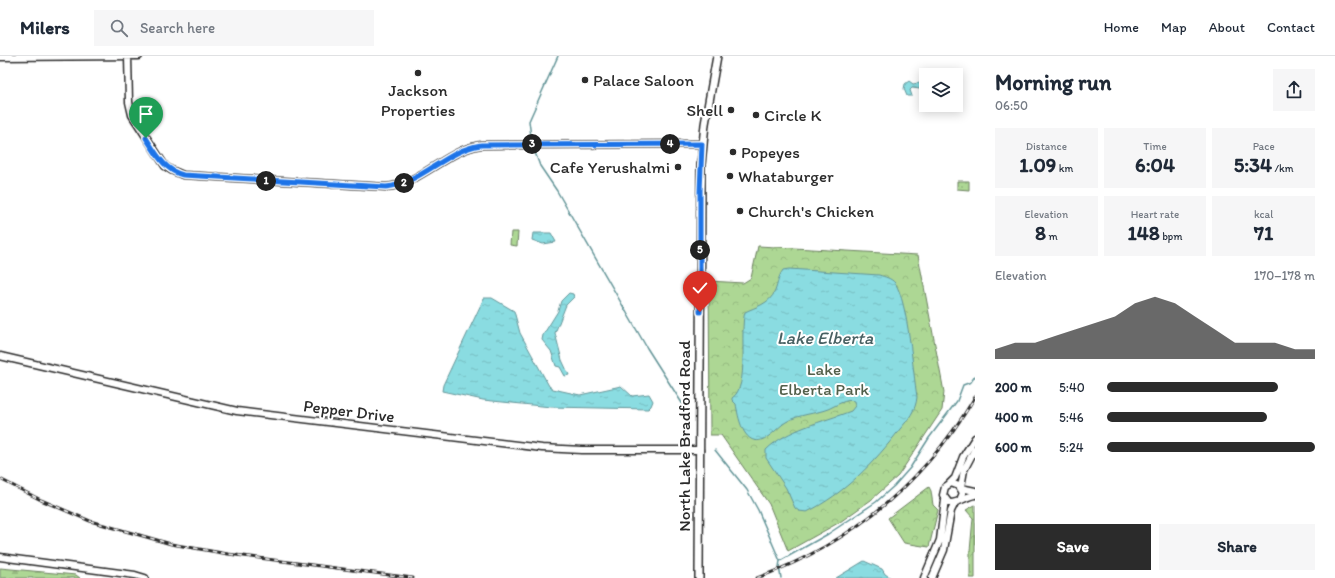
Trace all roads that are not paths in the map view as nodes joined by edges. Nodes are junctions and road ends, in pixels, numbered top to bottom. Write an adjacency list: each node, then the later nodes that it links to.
1 (128, 56): 2 (street); 4 (street); 5 (street)
2 (139, 56)
3 (718, 56): 5 (main road, North Lake Bradford Road)
4 (0, 57)
5 (702, 144): 9 (main road, North Lake Bradford Road)
6 (0, 356): 9 (street, Pepper Drive)
7 (975, 438): 10 (street)
8 (975, 449): 11 (street)
9 (700, 450): 18 (main road, North Lake Bradford Road)
10 (949, 484): 11 (street); 14 (street)
11 (961, 488): 12 (street); 15 (street)
12 (975, 491)
13 (975, 495): 15 (street)
14 (945, 500): 15 (street); 19 (street)
15 (958, 501): 20 (street)
16 (0, 557): 17 (street)
17 (145, 578)
18 (699, 578)
19 (924, 578)
20 (932, 578)

